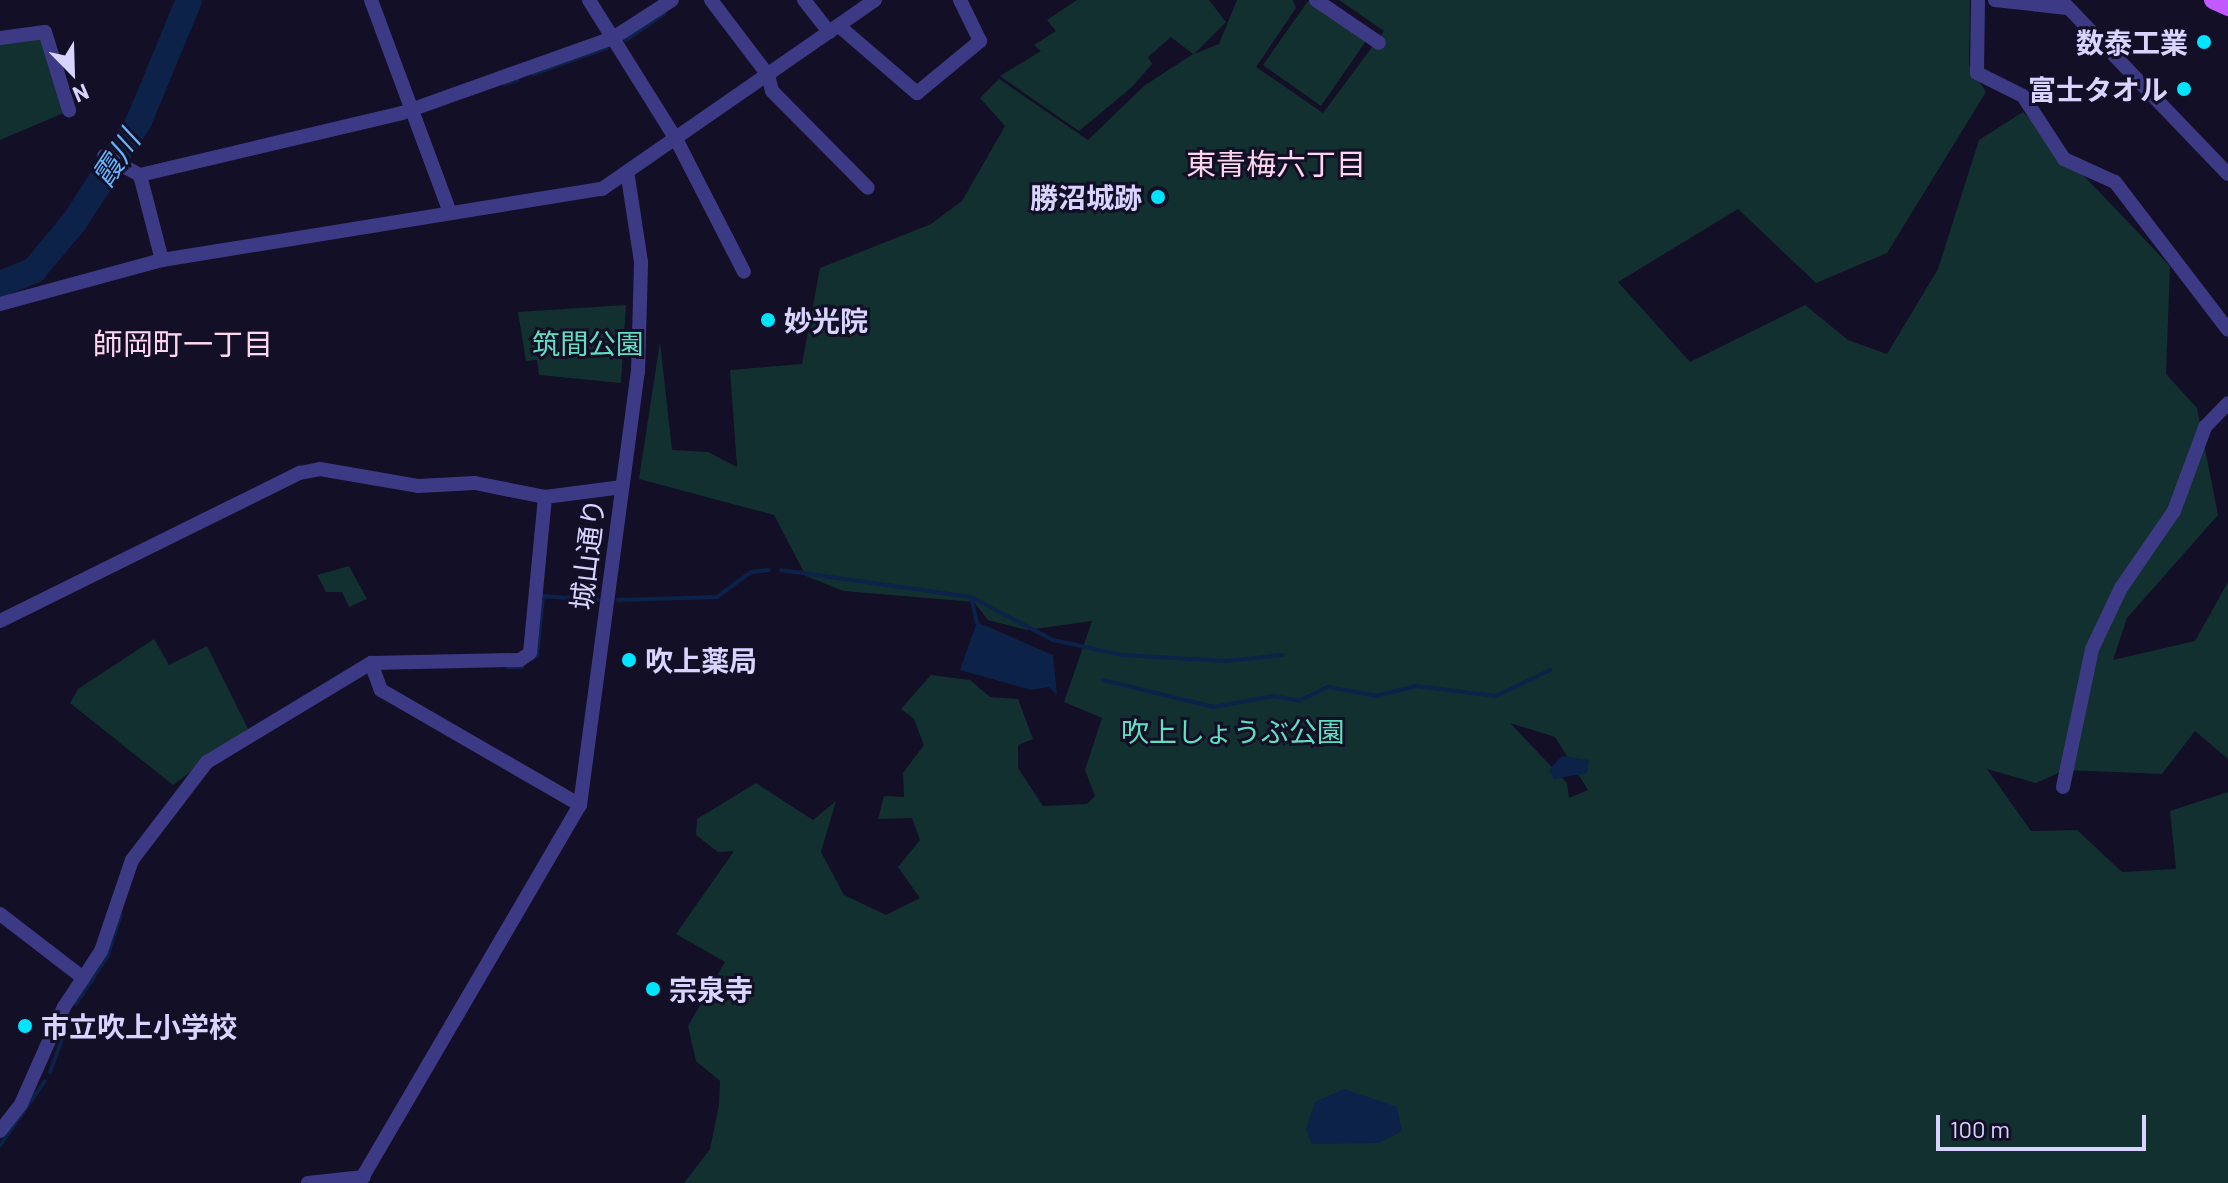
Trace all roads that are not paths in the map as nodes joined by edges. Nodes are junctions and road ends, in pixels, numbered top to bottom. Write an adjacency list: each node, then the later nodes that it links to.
1 (371, 0): 20 (street)
2 (589, 0): 16 (street)
3 (672, 0): 16 (street)
4 (711, 0): 18 (street)
5 (804, 0): 14 (street)
6 (875, 0): 14 (street)
7 (960, 0): 14 (street)
8 (1316, 0): 17 (street)
9 (1978, 0): 31 (street)
10 (1995, 0): 12 (street)
11 (2213, 0): 13 (main road)
12 (2064, 4): 23 (street)
13 (2228, 7)
14 (834, 29): 18 (street)
15 (0, 38): 19 (street)
16 (613, 38): 20 (street); 21 (street)
17 (1379, 43)
18 (768, 75): 21 (street); 26 (street)
19 (69, 110)
20 (411, 111): 24 (street); 27 (street)
21 (676, 139): 25 (street); 29 (street)
22 (104, 156): 24 (street)
23 (2228, 174)
24 (140, 175): 28 (street)
25 (628, 177): 27 (street); 33 (street, 城山通り)
26 (868, 188)
27 (450, 212): 28 (street)
28 (162, 260): 30 (street)
29 (744, 272)
30 (0, 304)
31 (2228, 330)
32 (2228, 403): 37 (street)
33 (622, 487): 34 (street); 38 (street, 城山通り)
34 (545, 497): 35 (street); 36 (street)
35 (0, 621)
36 (371, 663): 38 (street); 40 (street)
37 (2063, 787)
38 (580, 805): 42 (street, 城山通り)
39 (0, 914): 40 (street)
40 (83, 978): 41 (street)
41 (0, 1131)
42 (362, 1180): 43 (street)
43 (308, 1183)

